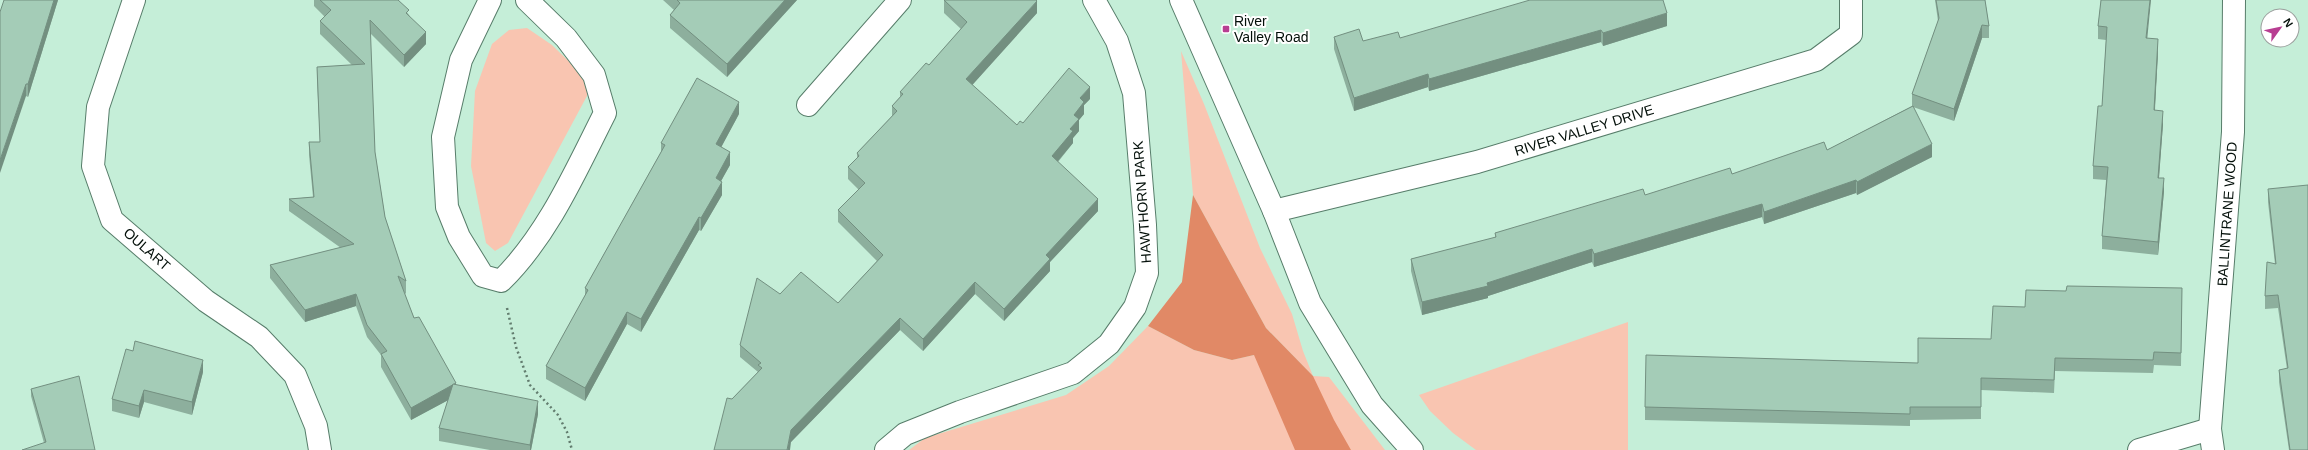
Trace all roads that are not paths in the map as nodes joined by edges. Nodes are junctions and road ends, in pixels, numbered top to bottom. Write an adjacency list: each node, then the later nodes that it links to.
1 (134, 0): 12 (street, OULART)
2 (490, 0): 3 (street)
3 (527, 0)
4 (900, 0): 9 (street)
5 (1094, 0): 13 (street, HAWTHORN PARK)
6 (1181, 0): 10 (street)
7 (1851, 0): 10 (street, RIVER VALLEY DRIVE)
8 (2234, 0): 11 (street, BALLINTRANE WOOD)
9 (808, 105)
10 (1274, 211): 14 (street)
11 (2210, 428): 15 (street); 16 (street, BALLINTRANE WOOD)
12 (320, 450)
13 (886, 450)
14 (1412, 450)
15 (2139, 450)
16 (2213, 450)

